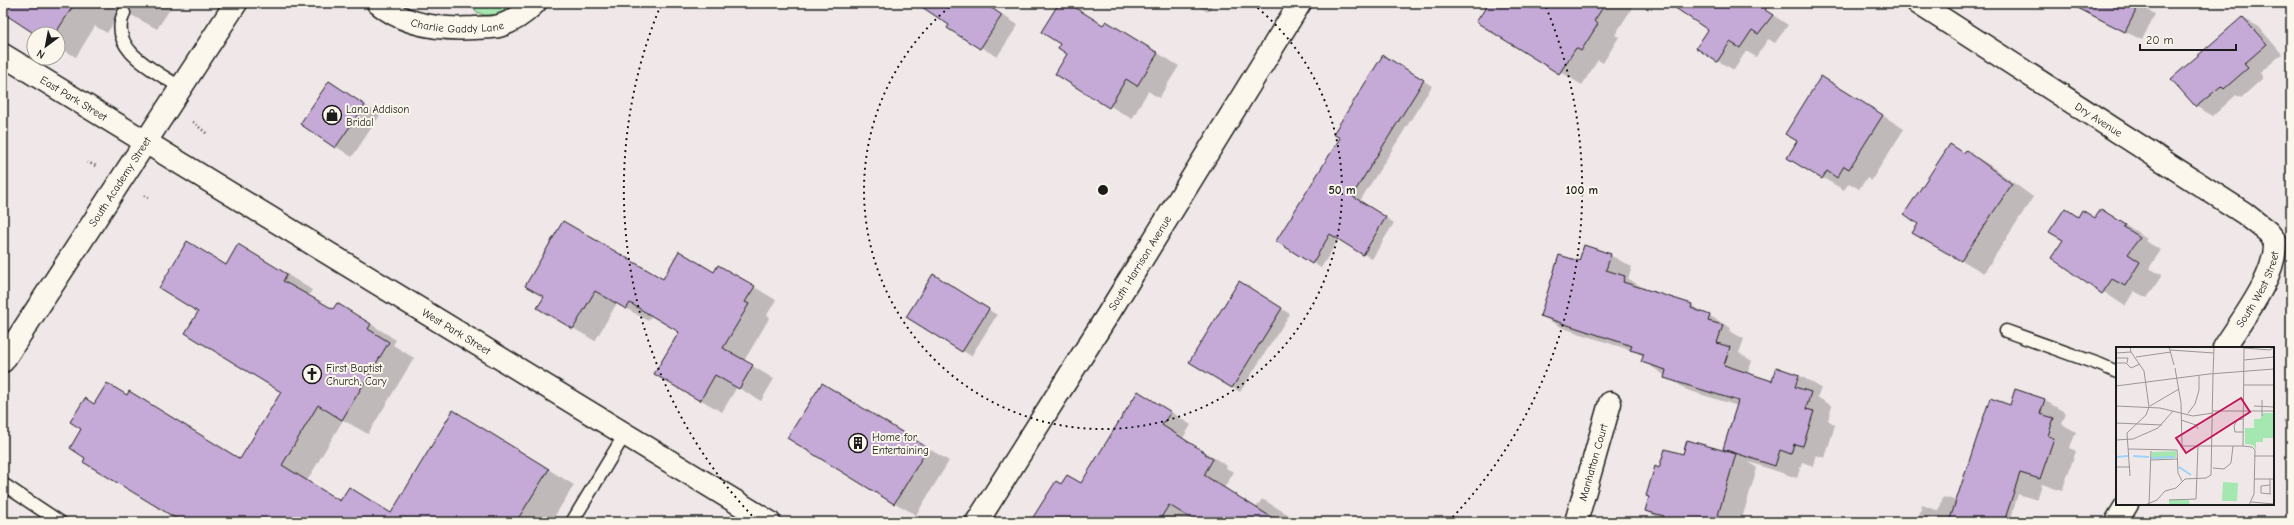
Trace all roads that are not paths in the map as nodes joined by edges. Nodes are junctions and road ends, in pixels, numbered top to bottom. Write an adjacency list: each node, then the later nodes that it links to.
1 (236, 3): 8 (street, South Academy Street)
2 (378, 3): 3 (street, Charlie Gaddy Lane)
3 (535, 3)
4 (1300, 3): 22 (street, South Harrison Avenue)
5 (1918, 3): 10 (street, Dry Avenue)
6 (124, 13): 8 (lane)
7 (3, 55): 9 (street, East Park Street)
8 (180, 87): 9 (street, South Academy Street)
9 (145, 141): 13 (street, South Academy Street); 16 (street, West Park Street)
10 (2283, 239): 12 (street, South West Street)
11 (2006, 331): 14 (lane)
12 (2225, 347)
13 (3, 361)
14 (2116, 372)
15 (1610, 403): 23 (street, Manhattan Court)
16 (626, 434): 20 (lane); 21 (street, West Park Street)
17 (3, 484): 19 (lane)
18 (2126, 505): 24 (street)
19 (60, 522)
20 (572, 522)
21 (769, 522)
22 (977, 522)
23 (1576, 522)
24 (2116, 522)

